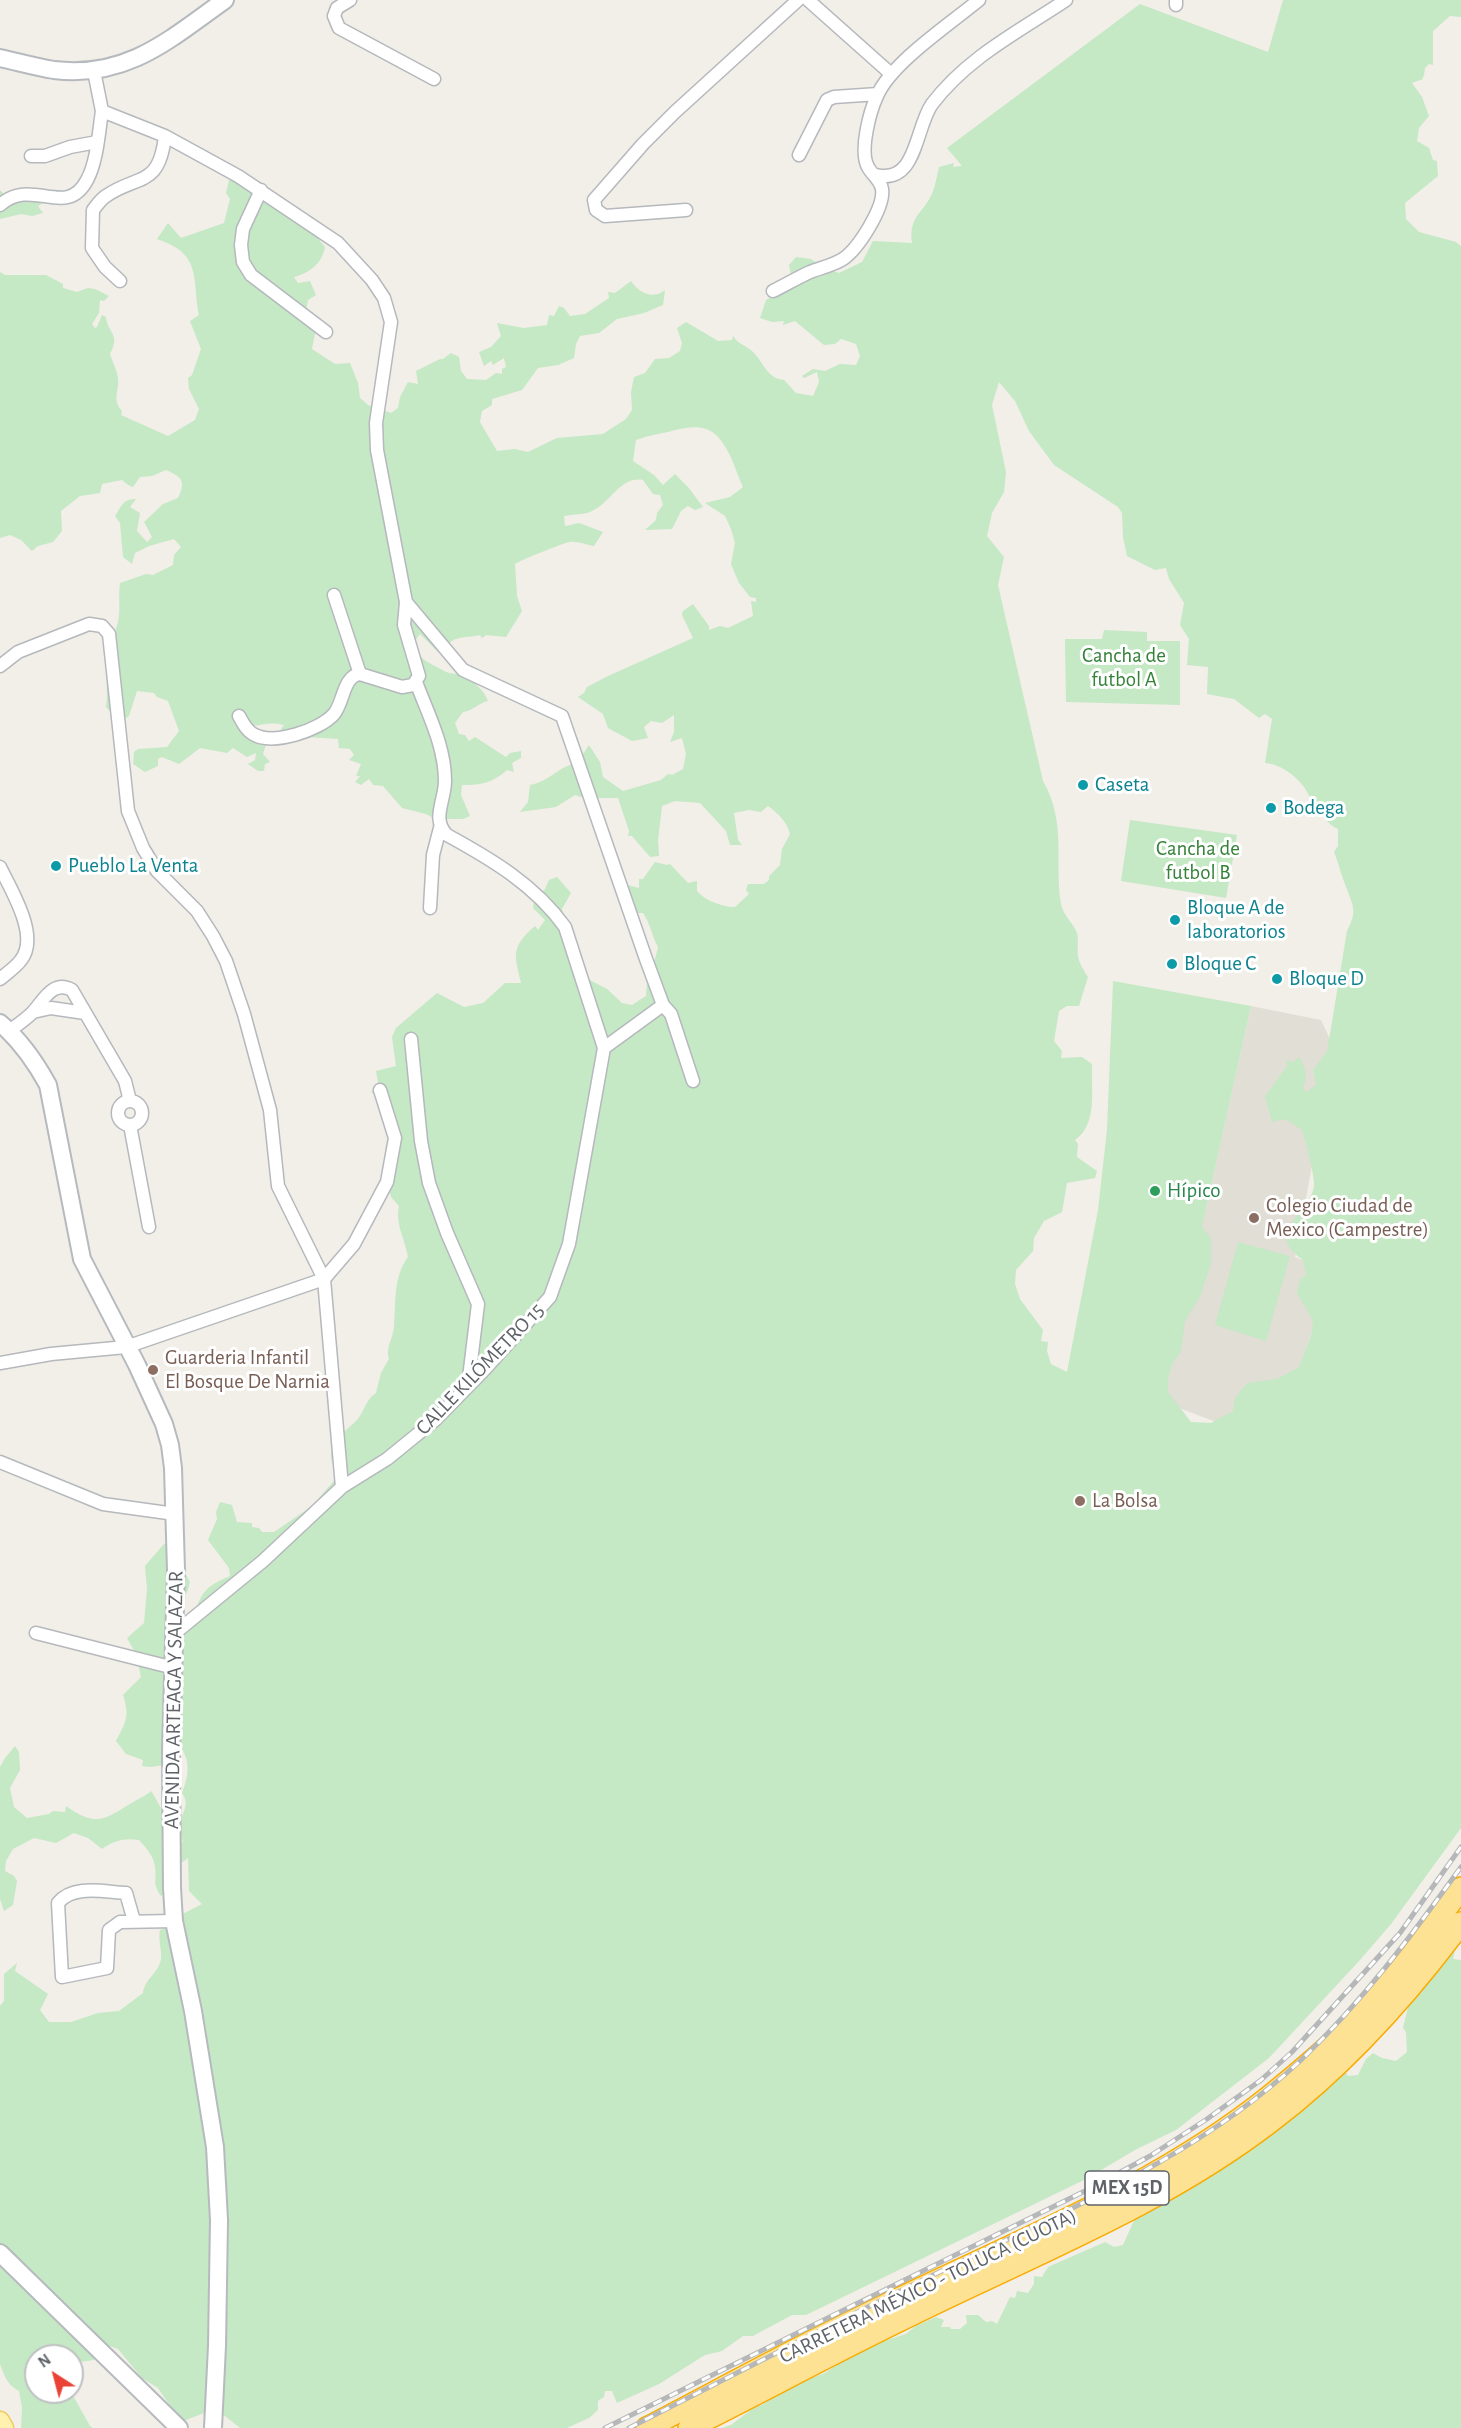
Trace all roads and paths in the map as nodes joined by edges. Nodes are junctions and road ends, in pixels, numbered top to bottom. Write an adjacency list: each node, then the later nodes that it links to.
1 (225, 0): 8 (street)
2 (350, 0): 10 (street)
3 (798, 0): 20 (street)
4 (808, 0): 9 (street)
5 (978, 0): 9 (street)
6 (1066, 0): 17 (street)
7 (0, 58): 8 (street)
8 (94, 71): 12 (street)
9 (890, 74): 11 (street)
10 (434, 79)
11 (878, 94): 15 (street); 17 (street)
12 (102, 111): 13 (street); 14 (street)
13 (165, 136): 18 (street); 21 (street)
14 (97, 142): 16 (street); 19 (street)
15 (799, 155)
16 (31, 156)
17 (876, 175): 22 (street)
18 (261, 190): 23 (street); 25 (street)
19 (0, 205)
20 (686, 210)
21 (120, 281)
22 (773, 291)
23 (326, 332)
24 (334, 596): 27 (street)
25 (406, 602): 28 (street); 34 (street)
26 (0, 666): 43 (street)
27 (360, 674): 28 (street); 29 (street)
28 (416, 682): 30 (street)
29 (239, 716)
30 (440, 828): 32 (street); 39 (street)
31 (0, 867): 33 (street)
32 (430, 908)
33 (0, 979)
34 (663, 1005): 39 (street); 40 (street)
35 (33, 1012): 36 (street); 36 (street); 37 (street)
36 (85, 1013): 42 (street)
37 (5, 1027): 44 (street, AVENIDA ARTEAGA Y SALAZAR)
38 (411, 1039): 46 (street)
39 (604, 1048): 46 (street, CALLE KILÓMETRO 15)
40 (693, 1081)
41 (380, 1090): 43 (street)
42 (149, 1227)
43 (324, 1279): 44 (street); 48 (street)
44 (126, 1347): 45 (street); 49 (street, AVENIDA ARTEAGA Y SALAZAR)
45 (0, 1363)
46 (468, 1386): 48 (street, CALLE KILÓMETRO 15)
47 (0, 1462): 49 (street)
48 (342, 1487): 51 (street, CALLE KILÓMETRO 15)
49 (174, 1514): 51 (street, AVENIDA ARTEAGA Y SALAZAR)
50 (36, 1633): 52 (street)
51 (175, 1633): 52 (street, AVENIDA ARTEAGA Y SALAZAR)
52 (174, 1668): 55 (street, AVENIDA ARTEAGA Y SALAZAR)
53 (1461, 1888): 63 (highway, CARRETERA MÉXICO - TOLUCA (CUOTA) / MEX 15D)
54 (134, 1921): 54 (street); 55 (street)
55 (174, 1921): 59 (street, AVENIDA ARTEAGA Y SALAZAR)
56 (1461, 1923): 64 (highway, CARRETERA MÉXICO - TOLUCA (CUOTA) / MEX 15D)
57 (0, 2253): 61 (street)
58 (0, 2421): 60 (main road)
59 (213, 2421): 62 (street)
60 (4, 2428)
61 (179, 2428)
62 (228, 2428)
63 (646, 2428)
64 (689, 2428)

